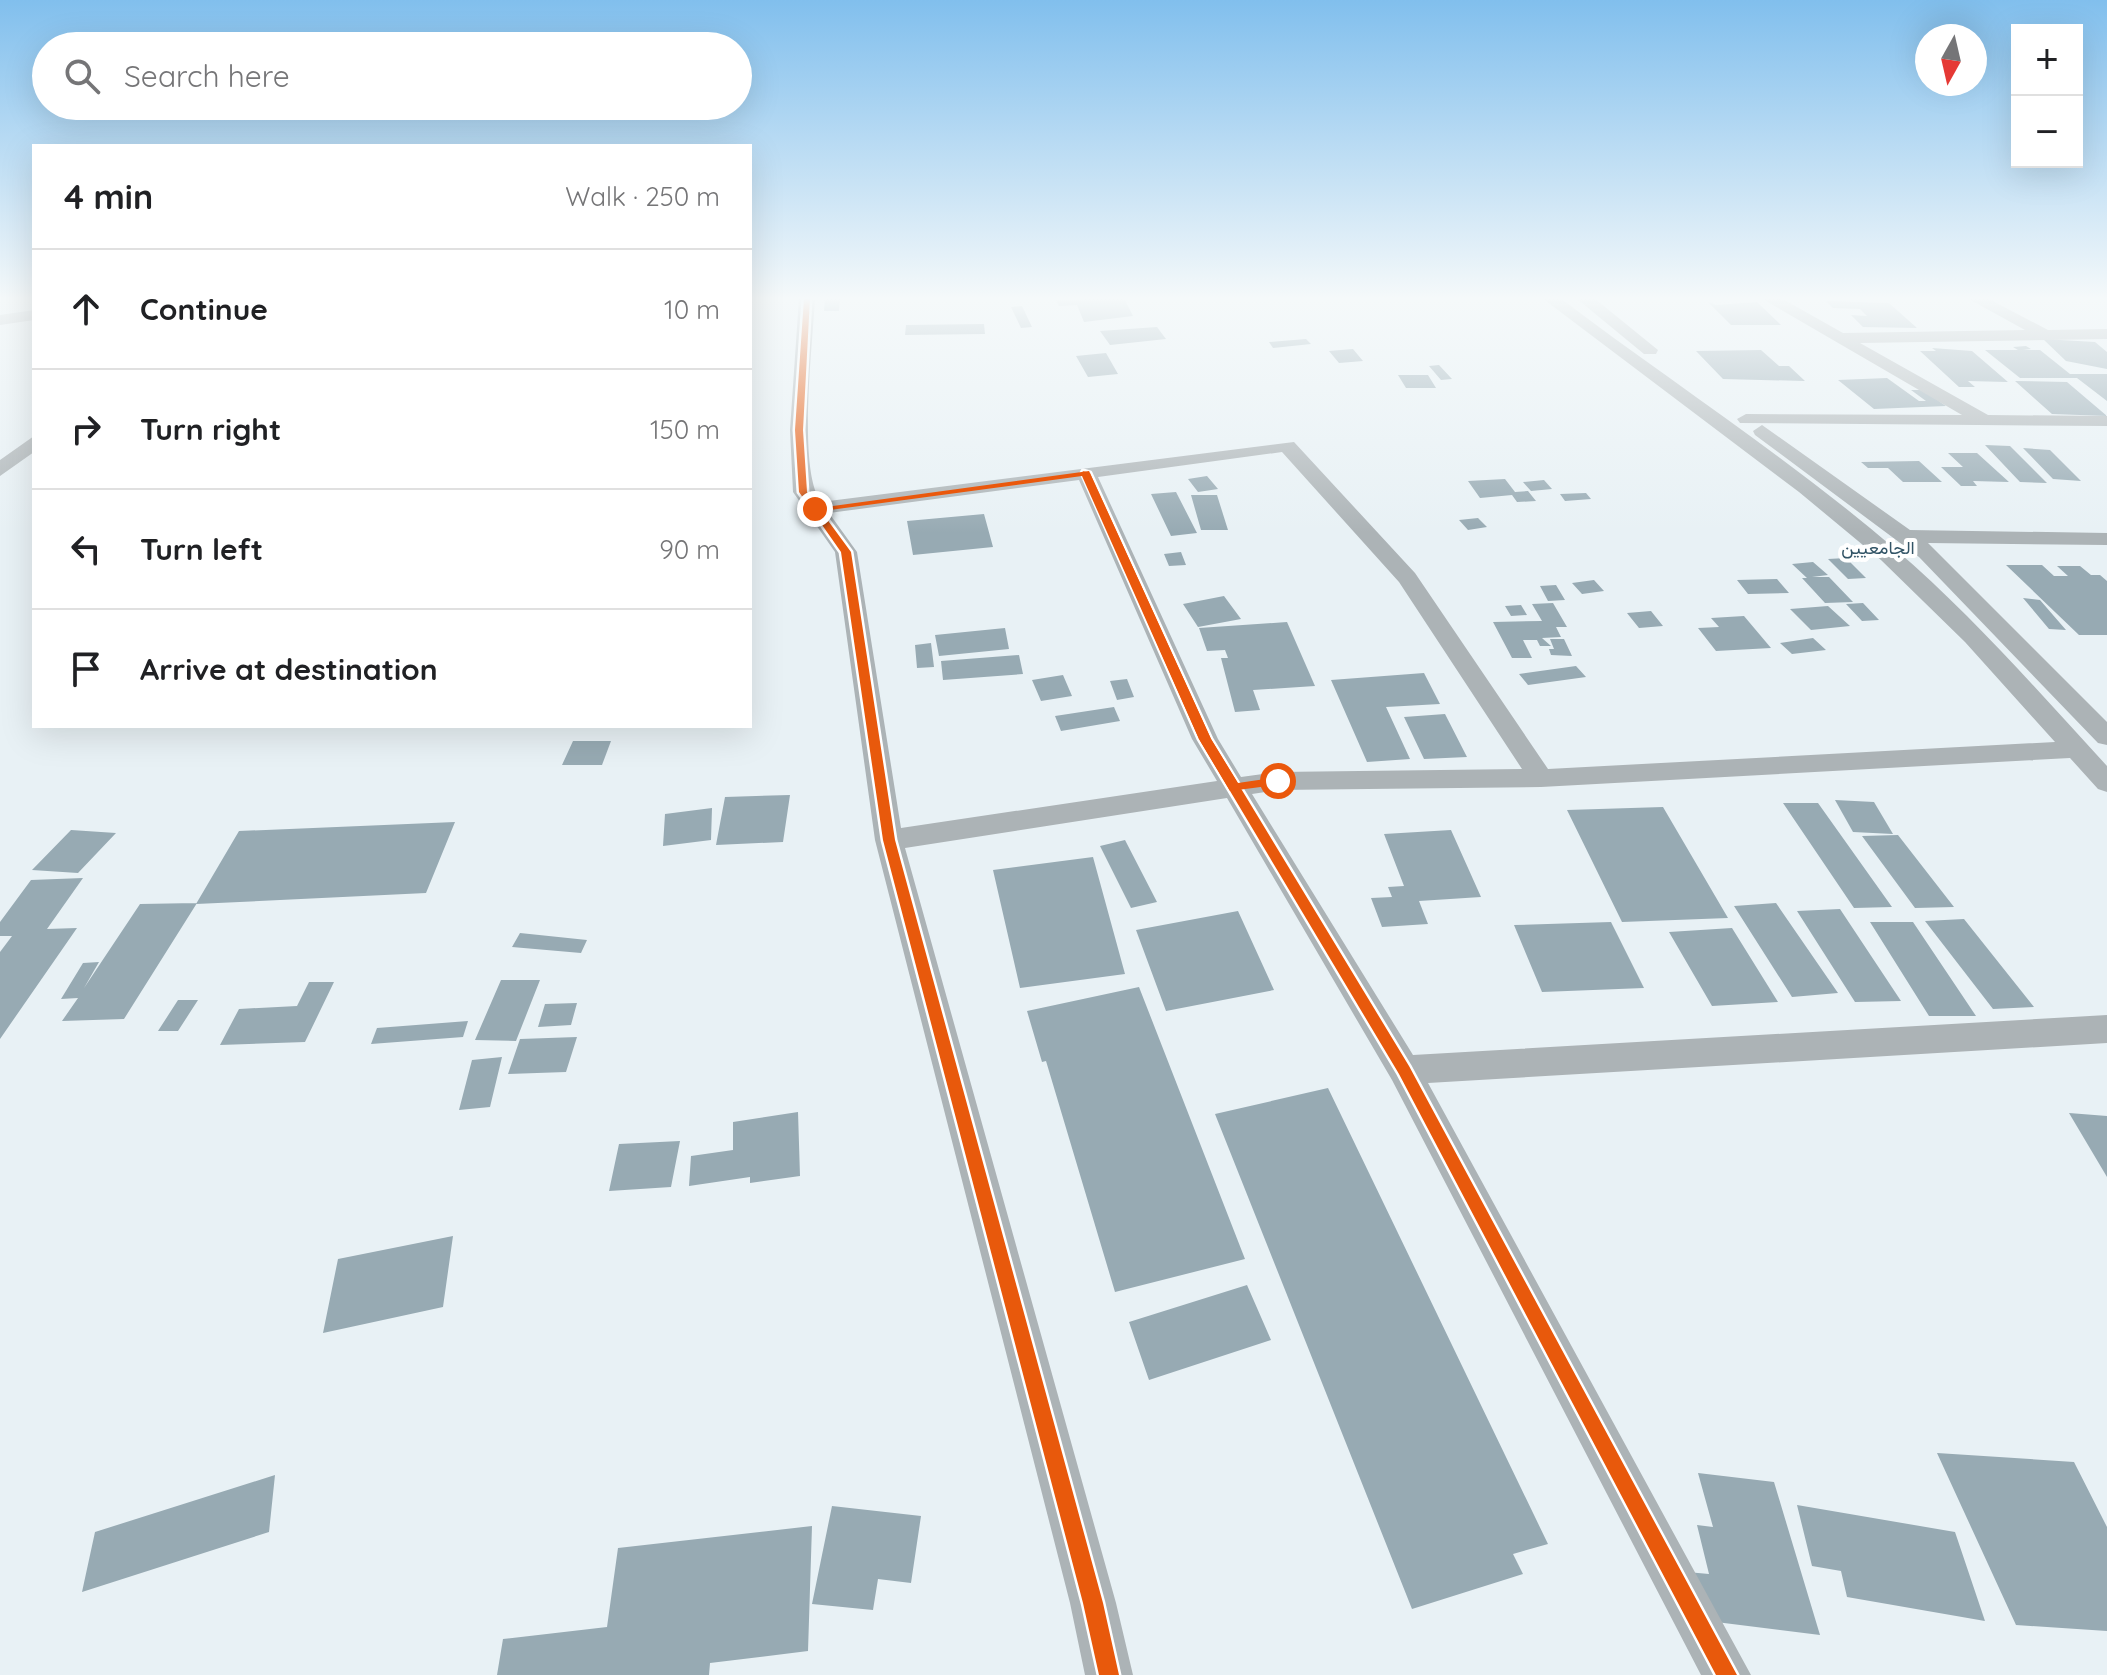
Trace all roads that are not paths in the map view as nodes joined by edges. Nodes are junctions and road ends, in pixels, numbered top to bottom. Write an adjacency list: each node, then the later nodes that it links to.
1 (802, 376): 11 (street)
2 (1656, 376): 15 (street)
3 (1688, 376): 5 (street)
4 (1906, 376): 6 (street)
5 (1746, 419): 6 (street); 12 (street)
6 (1985, 420): 7 (street)
7 (2107, 421)
8 (32, 444): 9 (street)
9 (0, 470)
10 (1086, 473): 11 (street); 16 (street); 18 (street)
11 (815, 509): 19 (street)
12 (1906, 536): 13 (street); 14 (street)
13 (2107, 539)
14 (2107, 737)
15 (2077, 749): 16 (street); 17 (street)
16 (1541, 778): 18 (street)
17 (2107, 783)
18 (1235, 788): 19 (street); 21 (street)
19 (889, 840): 22 (street)
20 (2107, 1029): 21 (street)
21 (1404, 1070): 23 (street)
22 (1109, 1675)
23 (1727, 1675)

